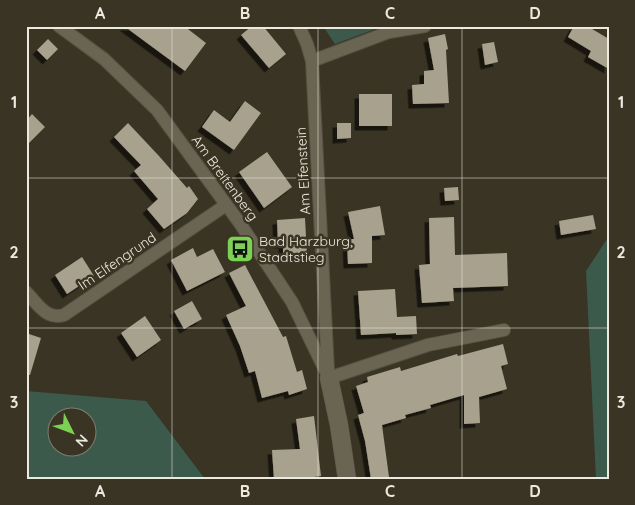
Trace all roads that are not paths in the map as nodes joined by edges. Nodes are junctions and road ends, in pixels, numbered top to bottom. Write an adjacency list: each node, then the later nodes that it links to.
1 (59, 26): 5 (street, Am Breitenberg)
2 (298, 26): 4 (street, Am Elfenstein)
3 (425, 26): 4 (street)
4 (312, 60): 8 (street, Am Elfenstein)
5 (226, 205): 6 (street, Im Elfengrund); 8 (street, Am Breitenberg)
6 (26, 292)
7 (504, 330): 8 (street)
8 (329, 378): 9 (street)
9 (347, 479)

